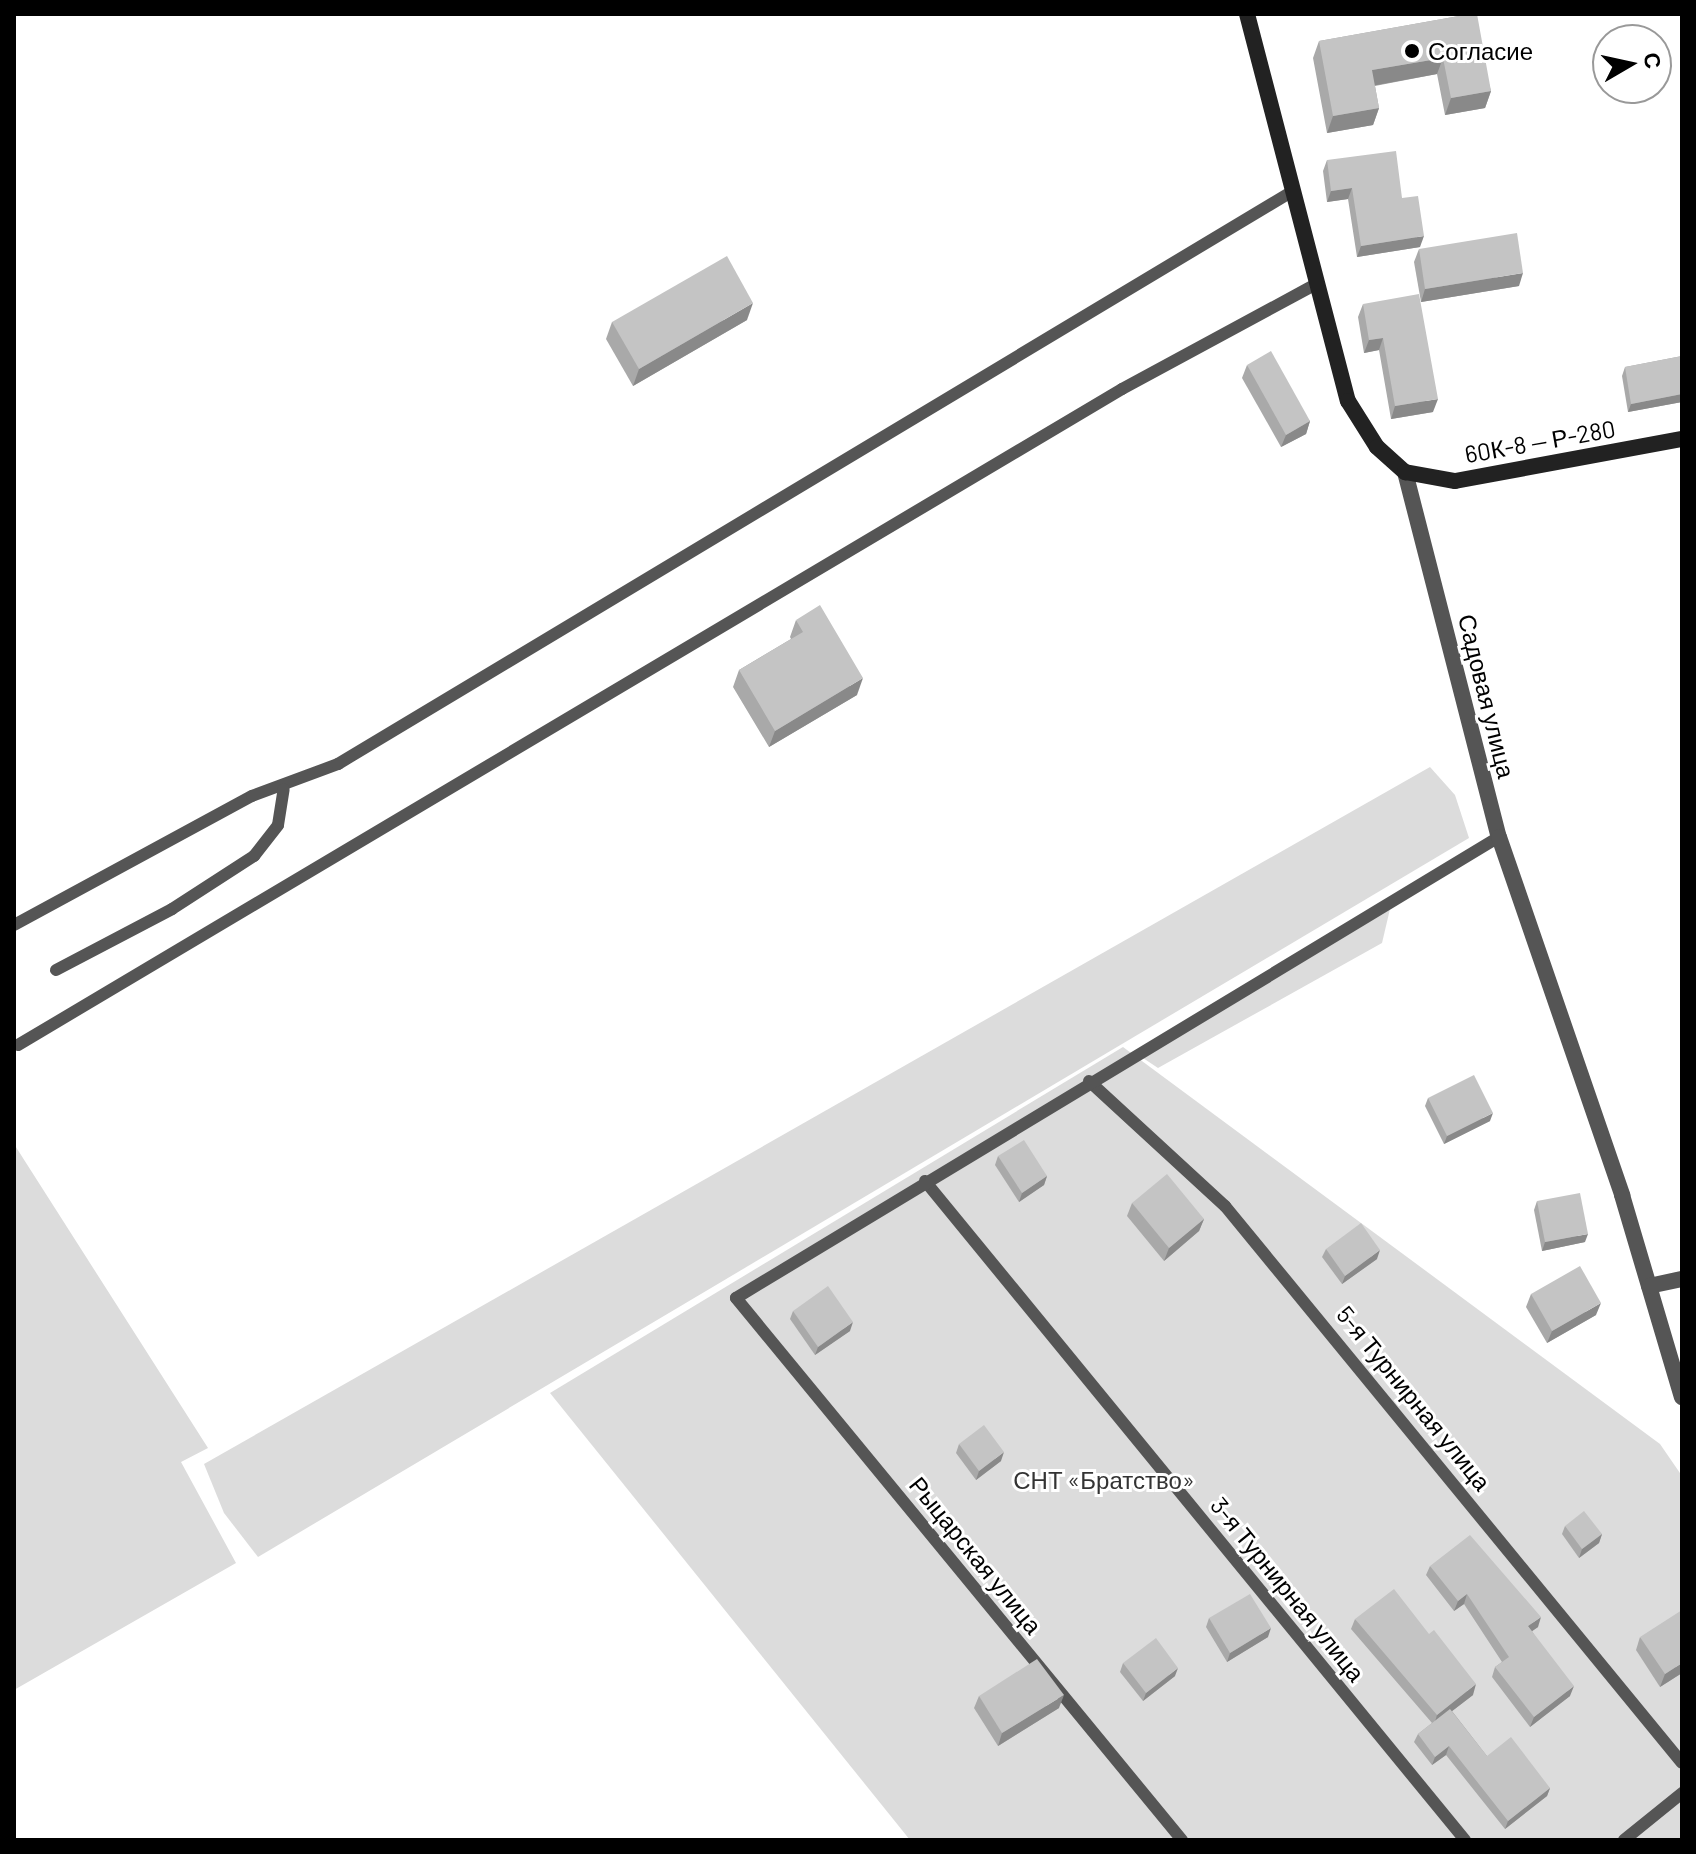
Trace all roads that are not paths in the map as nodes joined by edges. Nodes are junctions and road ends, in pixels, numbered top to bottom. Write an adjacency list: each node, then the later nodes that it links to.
1 (1247, 14): 2 (street)
2 (1291, 192): 3 (street); 6 (lane)
3 (1316, 284): 5 (street); 10 (lane)
4 (1682, 439): 5 (street, 60К-8 — Р-280)
5 (1405, 472): 7 (street, Садовая улица)
6 (284, 789): 8 (lane); 9 (lane)
7 (1499, 837): 11 (lane); 14 (street, Садовая улица)
8 (14, 925)
9 (56, 970)
10 (18, 1045)
11 (1089, 1081): 12 (lane); 16 (lane, 5-я Турнирная улица)
12 (925, 1181): 18 (lane, Рыцарская улица); 19 (lane, 3-я Турнирная улица)
13 (1682, 1279): 14 (street)
14 (1649, 1286): 15 (street, Садовая улица)
15 (1682, 1397)
16 (1682, 1763)
17 (1682, 1793): 20 (lane)
18 (1182, 1840)
19 (1465, 1840)
20 (1624, 1840)

